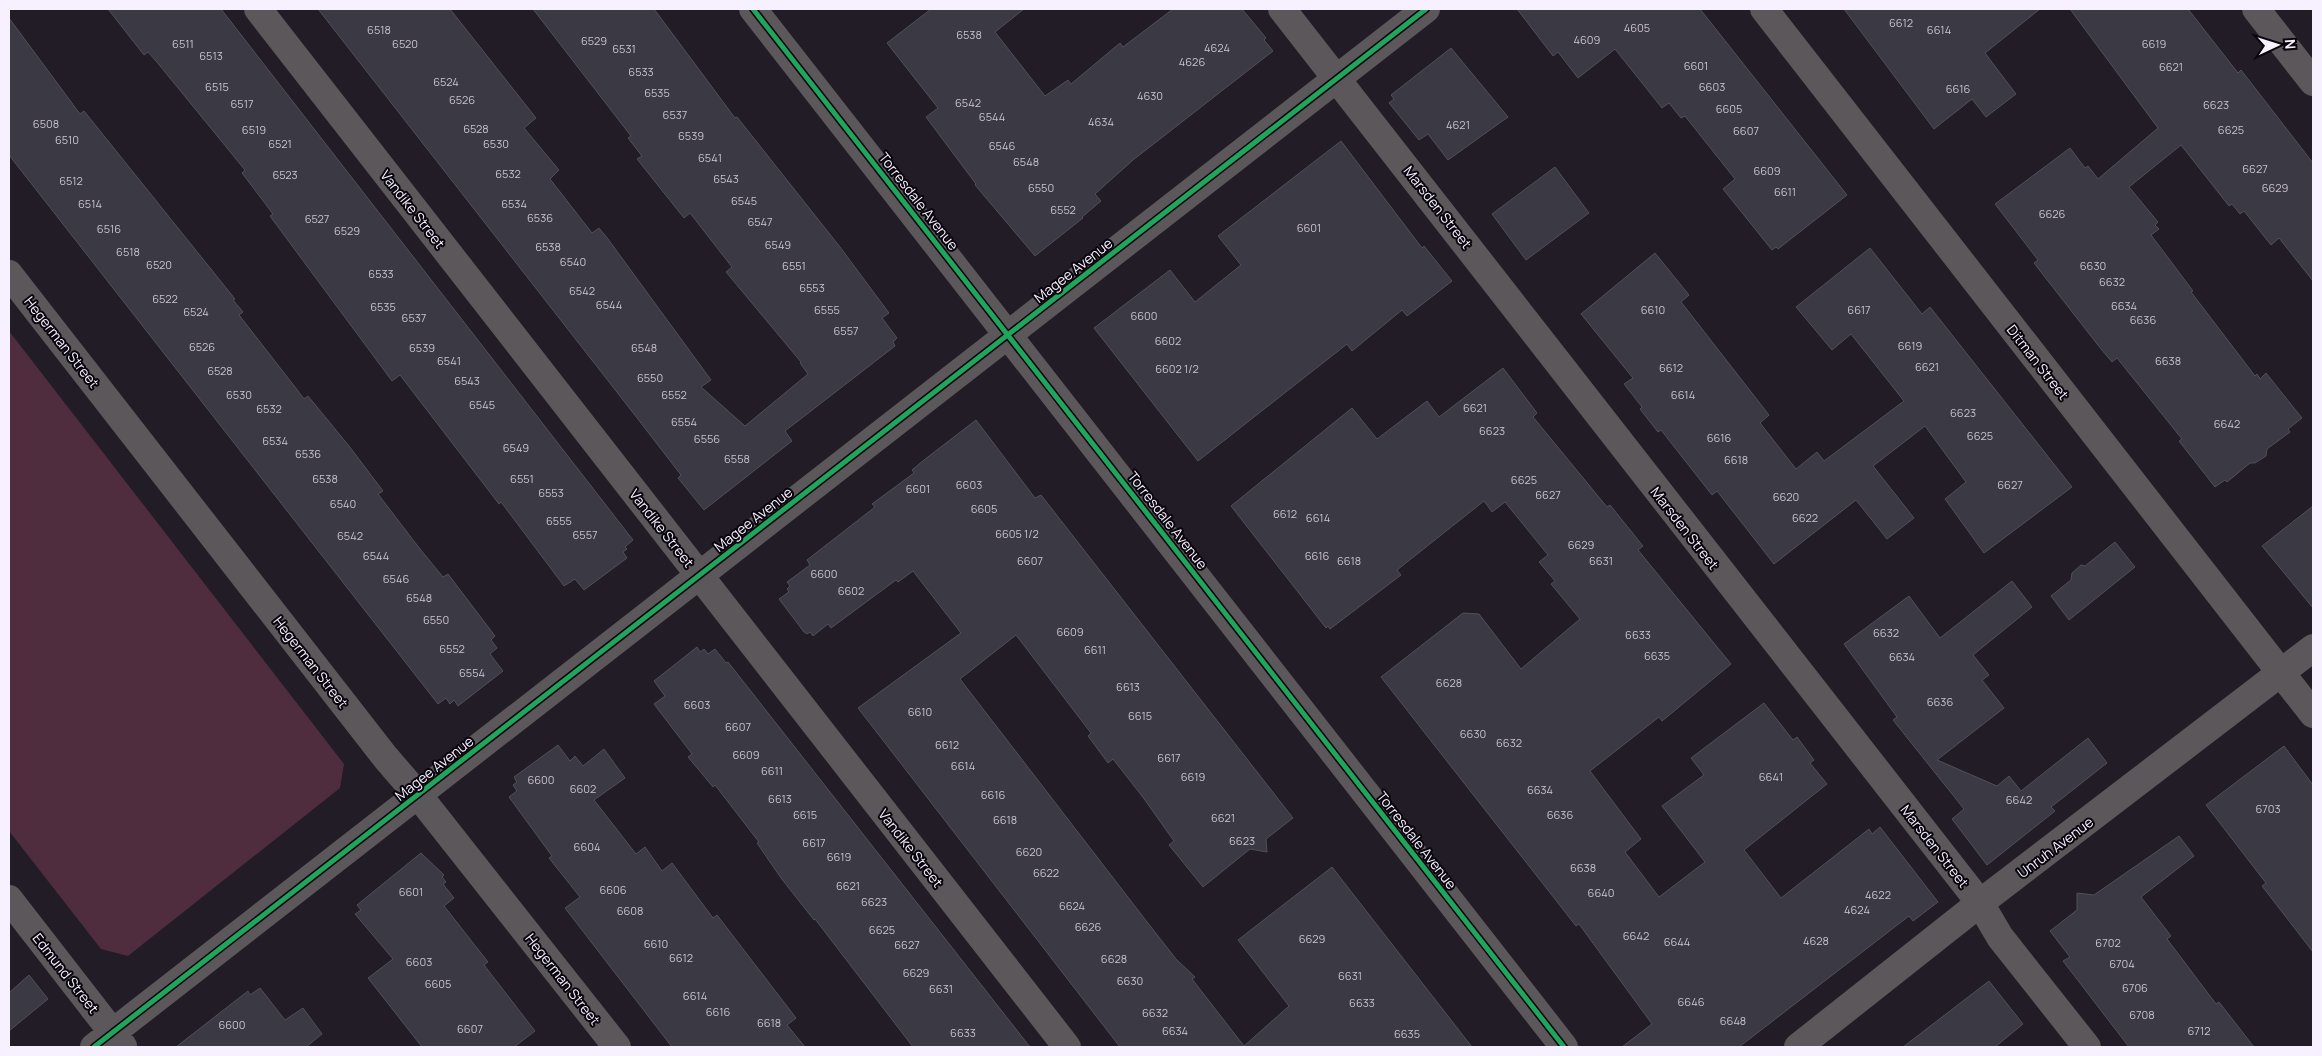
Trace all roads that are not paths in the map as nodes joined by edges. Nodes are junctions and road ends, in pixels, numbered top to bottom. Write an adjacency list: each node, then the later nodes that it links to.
1 (258, 9): 11 (street, Vandike Street)
2 (753, 9): 10 (street, Torresdale Avenue)
3 (1282, 9): 7 (street, Marsden Street)
4 (1426, 9): 7 (street, Magee Avenue)
5 (1764, 9): 13 (street, Ditman Street)
6 (2256, 9): 8 (street)
7 (1338, 79): 10 (street, Magee Avenue); 17 (street, Marsden Street)
8 (2313, 82)
9 (9, 274): 15 (street, Hegerman Street)
10 (1009, 334): 11 (street, Magee Avenue); 21 (street, Torresdale Avenue)
11 (699, 576): 15 (street, Magee Avenue); 20 (street, Vandike Street)
12 (2313, 648): 13 (street, Unruh Avenue)
13 (2281, 673): 14 (street, Ditman Street); 17 (street, Unruh Avenue)
14 (2313, 714)
15 (418, 795): 18 (street, Magee Avenue); 19 (street, Hegerman Street)
16 (9, 899): 18 (street, Edmund Street)
17 (1980, 903): 22 (street, Unruh Avenue); 23 (street, Marsden Street)
18 (110, 1042)
19 (617, 1047)
20 (1067, 1047)
21 (1564, 1047)
22 (1798, 1047)
23 (2087, 1047)

